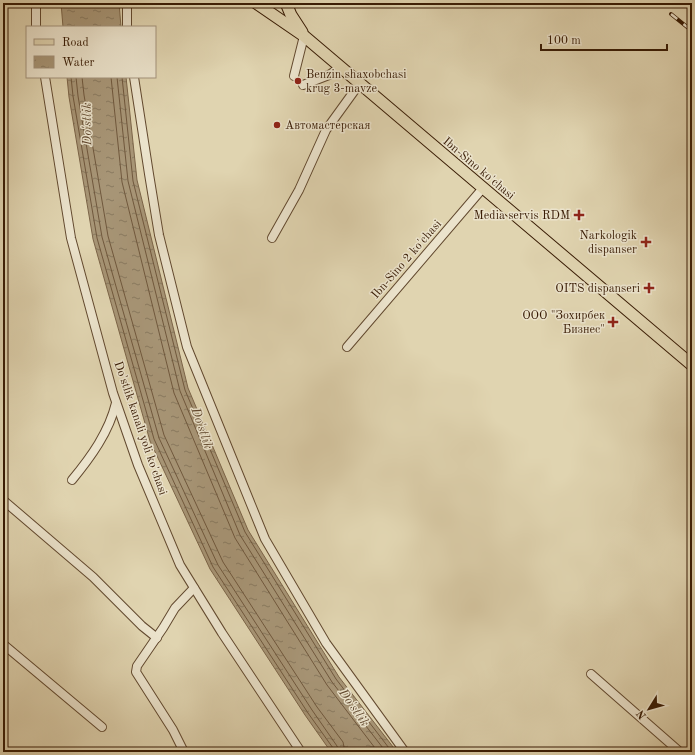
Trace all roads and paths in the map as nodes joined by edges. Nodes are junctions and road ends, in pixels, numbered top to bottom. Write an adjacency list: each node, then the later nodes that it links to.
1 (36, 3): 5 (street)
2 (127, 3): 6 (street)
3 (256, 3): 7 (main road)
4 (286, 3): 7 (main road)
5 (36, 26)
6 (127, 26)
7 (304, 36): 8 (main road, Ibn-Sino ko'chasi); 9 (street)
8 (341, 67): 12 (main road, Ibn-Sino ko'chasi); 13 (street)
9 (294, 76)
10 (45, 78): 18 (street, Do'stlik kanali yoli ko'chasi)
11 (134, 78): 28 (street)
12 (360, 83): 14 (main road, Ibn-Sino ko'chasi); 15 (street)
13 (303, 85)
14 (483, 188): 16 (street, Ibn-Sino 2 ko'chasi); 17 (main road, Ibn-Sino ko'chasi)
15 (272, 238)
16 (347, 347)
17 (692, 366)
18 (117, 402): 19 (street); 21 (street, Do'stlik kanali yoli ko'chasi)
19 (72, 480)
20 (3, 500): 22 (street)
21 (194, 588): 22 (street); 27 (street, Do'stlik kanali yoli ko'chasi)
22 (157, 638): 26 (street)
23 (3, 644): 25 (street)
24 (590, 674): 29 (street)
25 (102, 727)
26 (184, 752)
27 (301, 752)
28 (405, 752)
29 (680, 752)

